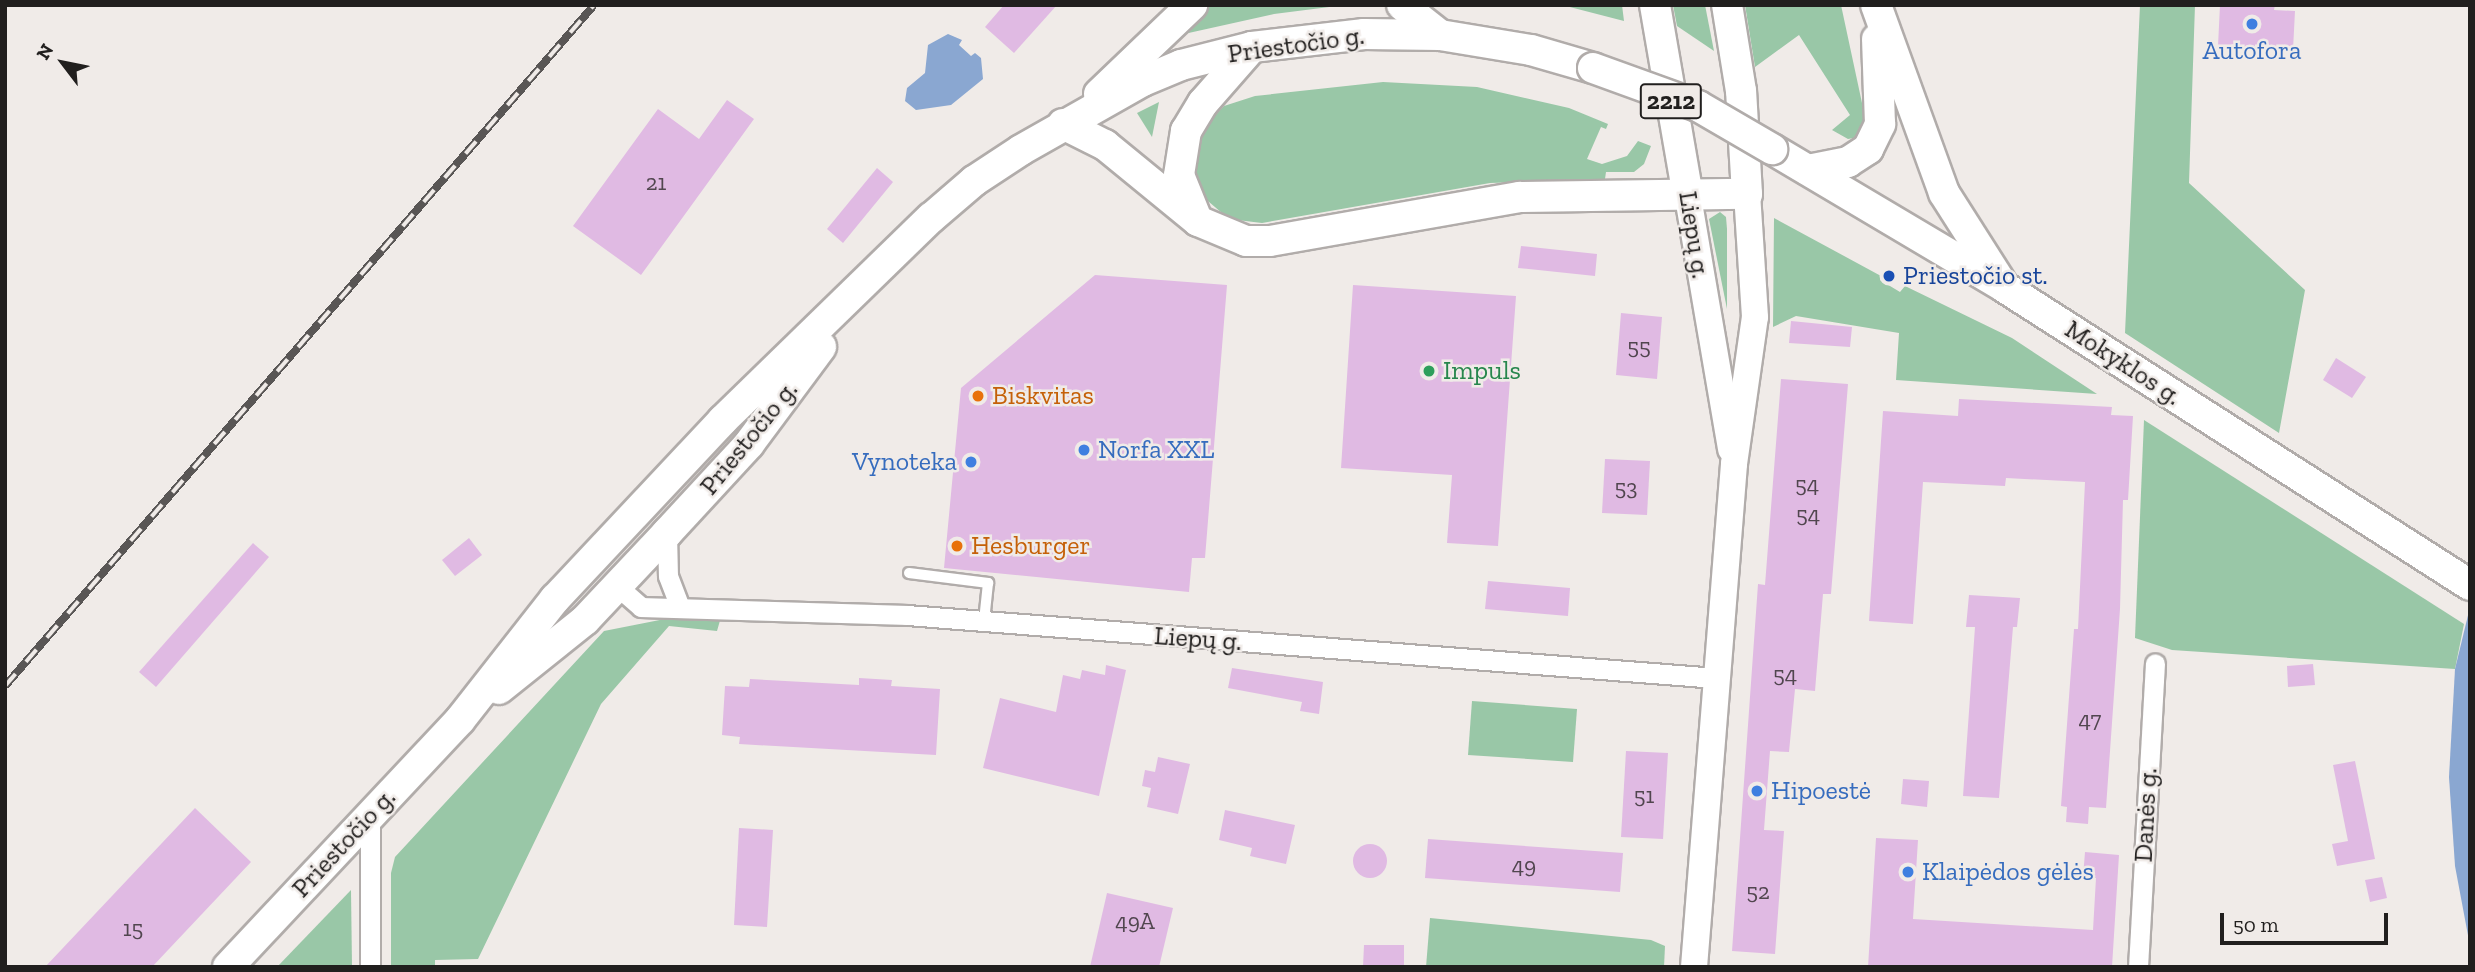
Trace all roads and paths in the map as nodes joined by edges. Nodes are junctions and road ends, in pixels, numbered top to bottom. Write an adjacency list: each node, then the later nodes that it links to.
1 (1192, 5): 8 (main road)
2 (1402, 5): 6 (main road)
3 (1655, 5): 12 (main road, Liepų g. / 2212)
4 (1727, 5): 11 (main road, Liepų g.)
5 (1876, 5): 10 (main road); 15 (main road)
6 (1440, 35): 7 (main road, Priestočio g.); 9 (main road, Priestočio g., bridge)
7 (1252, 47): 8 (main road, Priestočio g.); 13 (main road)
8 (1071, 119): 13 (main road); 14 (main road, Priestočio g.)
9 (1772, 149): 10 (main road, Mokyklos g.)
10 (1808, 170): 15 (main road, Mokyklos g.)
11 (1747, 194): 12 (main road); 16 (main road, Liepų g.)
12 (1688, 197): 13 (main road); 16 (main road, Liepų g. / 2212)
13 (1198, 221)
14 (870, 281): 17 (main road, Priestočio g.); 18 (main road, Priestočio g.)
15 (2004, 287): 20 (main road, Mokyklos g.)
16 (1734, 464): 25 (main road, Liepų g. / 2212)
17 (667, 533): 21 (main road, Priestočio g.); 22 (street)
18 (592, 559): 21 (main road); 26 (main road, Priestočio g.)
19 (909, 573): 23 (lane)
20 (2470, 585)
21 (617, 586): 22 (street, Liepų g.); 26 (main road, Priestočio g.)
22 (680, 607): 23 (street, Liepų g.)
23 (984, 621): 25 (street, Liepų g.)
24 (2155, 663): 31 (street, Danės g.)
25 (1717, 678): 30 (main road, Liepų g. / 2212)
26 (460, 720): 27 (main road, Priestočio g.)
27 (370, 815): 28 (main road, Priestočio g.); 29 (street)
28 (228, 967)
29 (369, 967)
30 (1695, 967)
31 (2138, 967)

